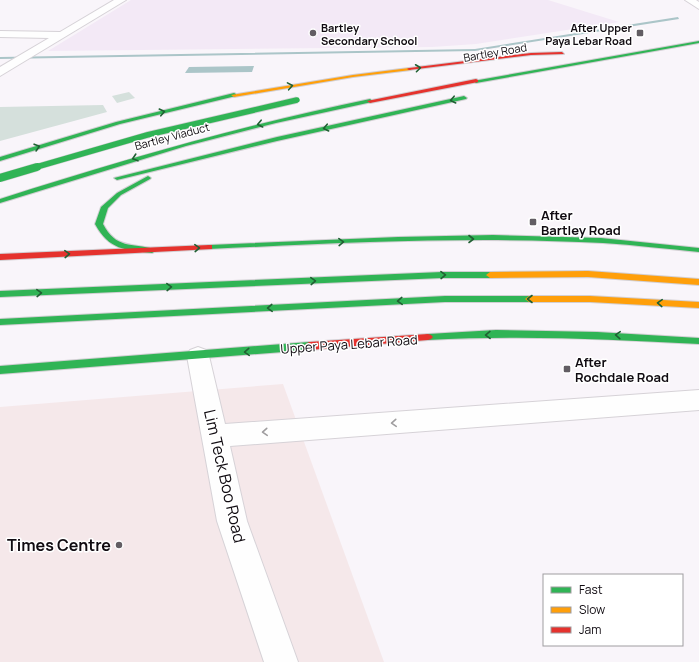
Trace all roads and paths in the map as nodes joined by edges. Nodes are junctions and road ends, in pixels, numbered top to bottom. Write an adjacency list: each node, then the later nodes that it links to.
1 (121, 0): 5 (street)
2 (690, 0): 3 (street)
3 (699, 6)
4 (0, 34): 5 (street)
5 (62, 35): 8 (street)
6 (699, 42): 7 (main road, Bartley Road)
7 (664, 48): 9 (main road); 13 (main road, Bartley Road)
8 (5, 69)
9 (560, 76)
10 (420, 78): 15 (main road, Bartley Road, one-way to 10)
11 (476, 95): 14 (main road, one-way to 14)
12 (300, 99): 16 (main road, Bartley Viaduct, bridge)
13 (353, 104): 18 (main road, Bartley Viaduct, one-way to 18)
14 (205, 156): 17 (main road); 20 (main road)
15 (0, 159)
16 (0, 178)
17 (111, 180)
18 (0, 201)
19 (699, 250): 20 (main road, one-way to 19)
20 (152, 251): 21 (main road, one-way to 20)
21 (0, 257)
22 (699, 282): 23 (main road, one-way to 22)
23 (0, 294)
24 (699, 305): 25 (main road, one-way to 25)
25 (0, 322)
26 (699, 341): 27 (main road, Upper Paya Lebar Road, one-way to 27)
27 (198, 356): 28 (main road, Upper Paya Lebar Road); 30 (street, Lim Teck Boo Road)
28 (0, 370)
29 (699, 400): 30 (street, one-way to 30)
30 (214, 436): 31 (street, Lim Teck Boo Road)
31 (282, 662)

